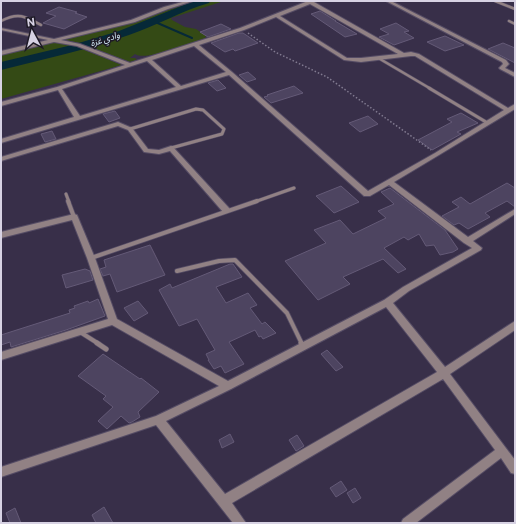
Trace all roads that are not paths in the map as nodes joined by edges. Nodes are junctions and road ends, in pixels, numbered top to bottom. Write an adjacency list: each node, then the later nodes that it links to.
1 (191, 1): 12 (street)
2 (388, 1): 20 (street)
3 (495, 1): 5 (lane)
4 (311, 2): 6 (street); 15 (street)
5 (515, 9)
6 (275, 15): 13 (street); 17 (street)
7 (1, 21): 10 (lane)
8 (509, 21): 9 (lane)
9 (515, 24)
10 (41, 25)
11 (1, 29): 12 (street)
12 (53, 40): 14 (street); 18 (street)
13 (194, 44): 16 (street); 19 (street)
14 (1, 53)
15 (403, 56): 17 (street); 25 (street)
16 (148, 59): 18 (street); 22 (street)
17 (380, 59): 27 (lane)
18 (130, 65): 21 (street)
19 (230, 73): 22 (street); 32 (street)
20 (515, 75)
21 (58, 88): 23 (street); 26 (street)
22 (180, 88): 26 (street)
23 (1, 104)
24 (515, 106): 25 (street)
25 (508, 110): 27 (street)
26 (78, 118): 29 (street)
27 (486, 122): 32 (street)
28 (130, 129): 30 (street); 30 (lane); 31 (street)
29 (1, 141)
30 (171, 148): 35 (street)
31 (1, 159)
32 (390, 182): 39 (street)
33 (294, 188): 35 (lane)
34 (66, 194): 37 (lane)
35 (226, 210): 40 (lane)
36 (515, 211): 39 (street)
37 (74, 217): 38 (street); 40 (street)
38 (1, 235)
39 (467, 241): 42 (street)
40 (91, 258): 43 (street)
41 (177, 271): 46 (lane)
42 (388, 302): 46 (street); 49 (street)
43 (113, 321): 45 (street); 50 (street)
44 (515, 325): 49 (street)
45 (80, 332): 47 (lane); 48 (street)
46 (303, 348): 50 (street)
47 (106, 349)
48 (1, 356)
49 (444, 374): 52 (street); 55 (street)
50 (228, 386): 51 (street)
51 (158, 420): 54 (street); 55 (street)
52 (502, 451): 53 (street); 57 (street)
53 (515, 470)
54 (1, 472)
55 (224, 501): 56 (street)
56 (240, 523)
57 (407, 523)

